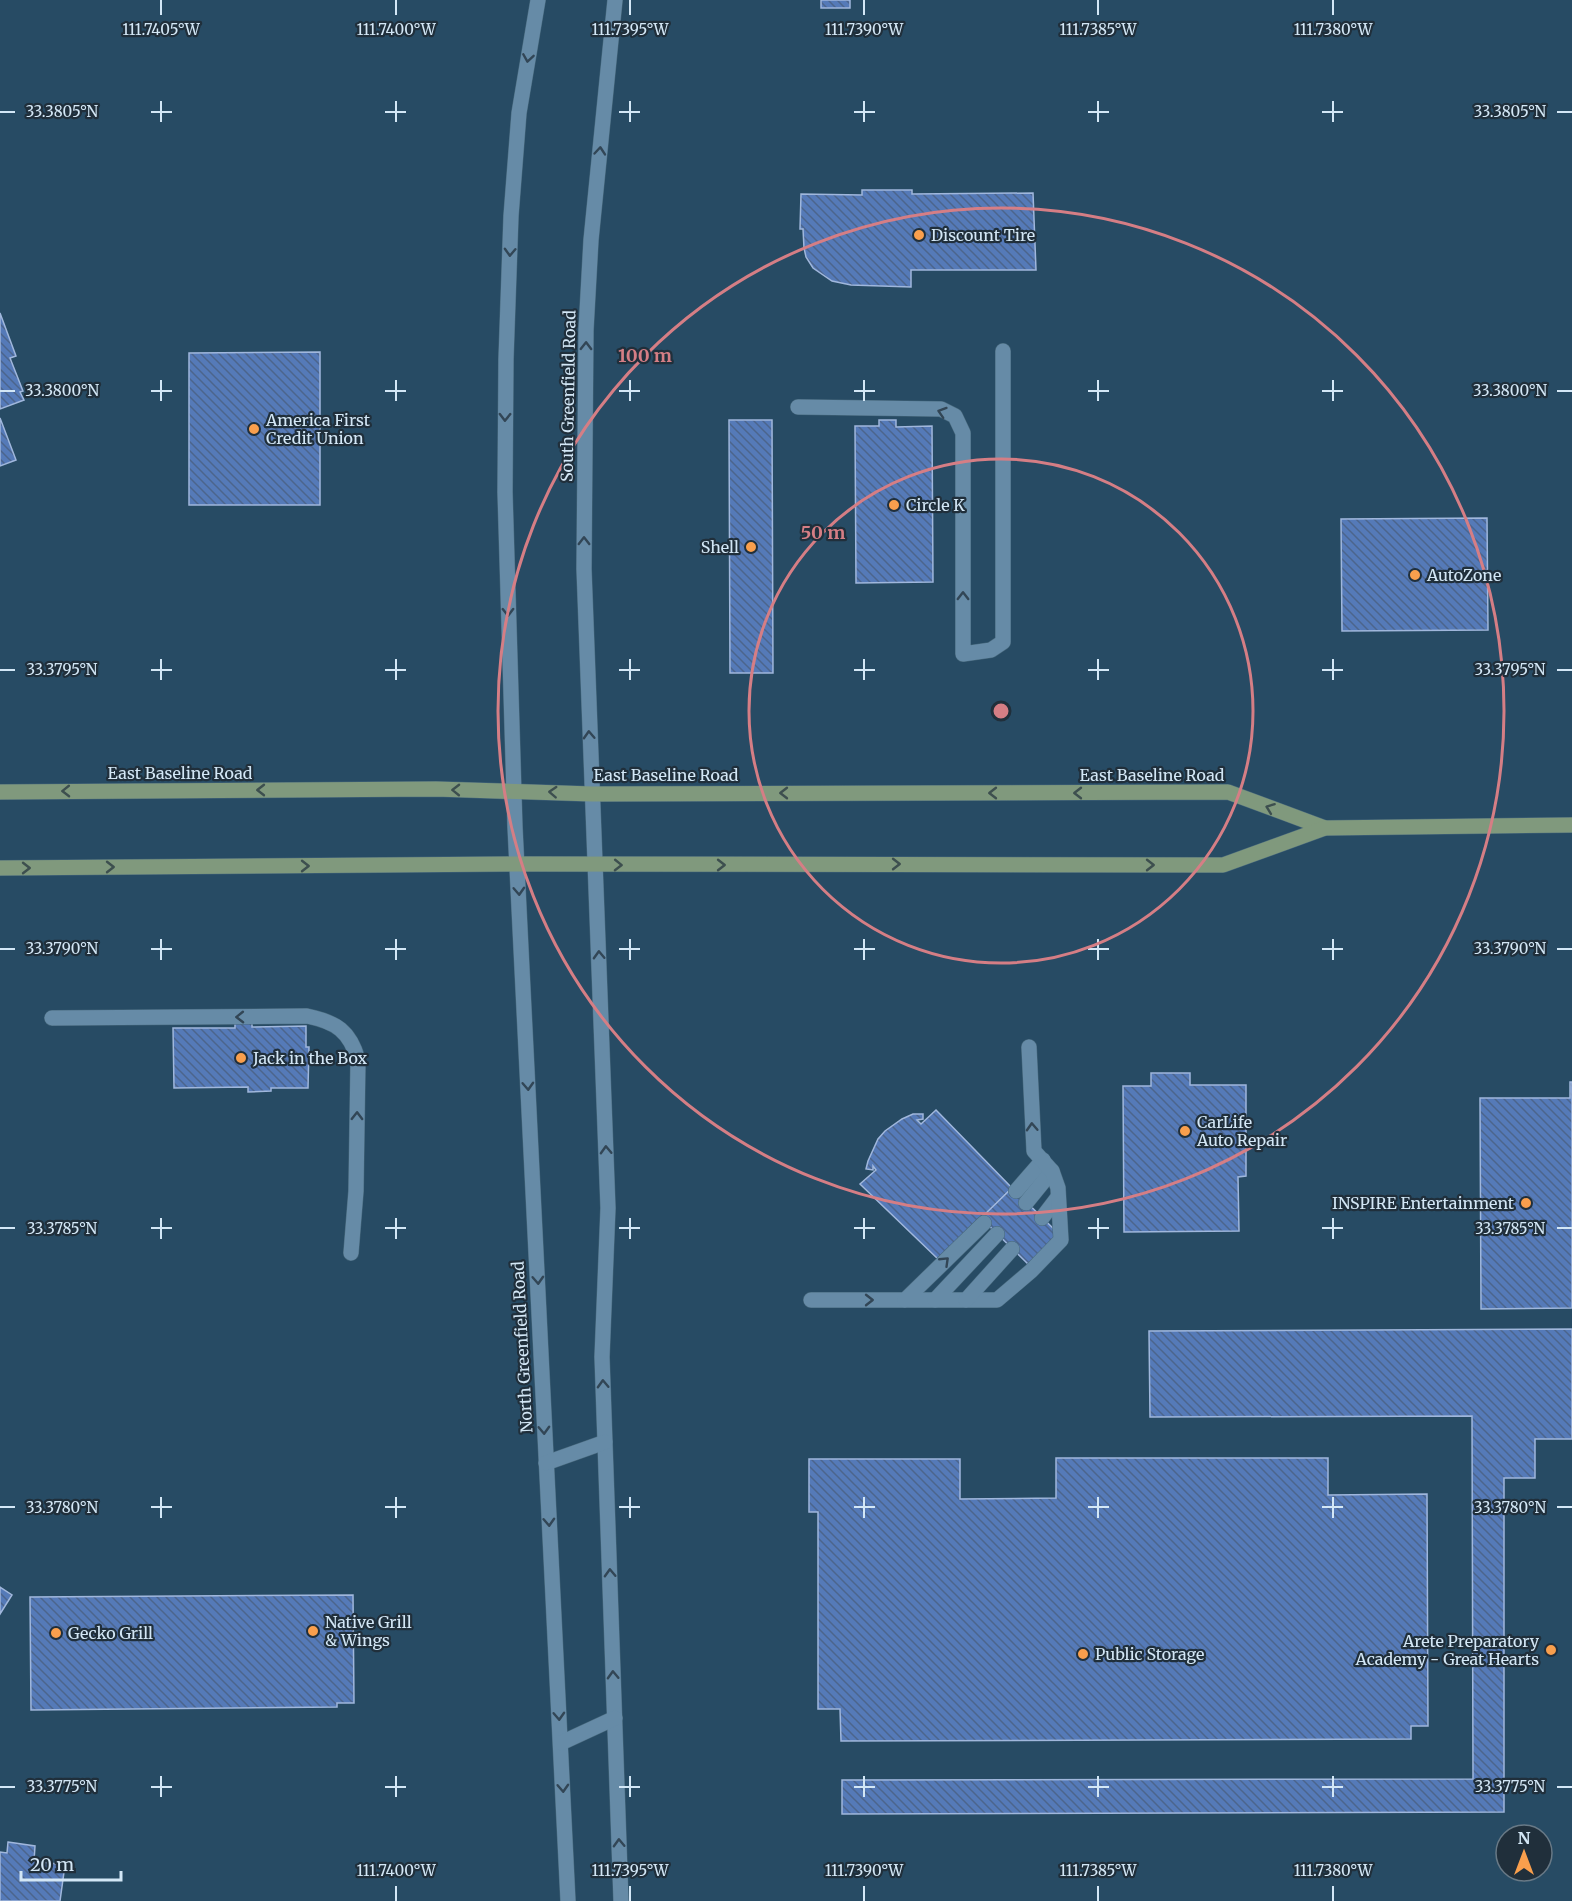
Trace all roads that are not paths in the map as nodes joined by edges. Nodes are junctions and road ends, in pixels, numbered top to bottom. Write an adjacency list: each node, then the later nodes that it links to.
1 (537, 0): 5 (main road, one-way to 5)
2 (615, 0): 7 (main road, South Greenfield Road, one-way to 2)
3 (1003, 351): 4 (main road, one-way to 4)
4 (798, 408)
5 (514, 790): 6 (main road, East Baseline Road, one-way to 6); 7 (main road, East Baseline Road, one-way to 5); 10 (main road, North Greenfield Road)
6 (0, 792)
7 (592, 794): 9 (main road, East Baseline Road, one-way to 7); 11 (main road)
8 (1572, 825): 9 (main road, East Baseline Road)
9 (1324, 828): 11 (main road, East Baseline Road, one-way to 9)
10 (518, 864): 11 (main road, East Baseline Road); 12 (main road, East Baseline Road, one-way to 10); 28 (main road, North Greenfield Road, one-way to 28)
11 (595, 864): 27 (main road, one-way to 11)
12 (0, 868)
13 (52, 1018): 22 (main road, one-way to 13)
14 (1029, 1047): 15 (main road, one-way to 14)
15 (1048, 1165): 16 (main road); 17 (main road)
16 (1021, 1197)
17 (1059, 1197): 18 (main road); 26 (main road)
18 (1042, 1218)
19 (984, 1223): 24 (main road, one-way to 19)
20 (997, 1234): 25 (main road)
21 (1012, 1250): 26 (main road)
22 (351, 1253)
23 (811, 1300): 24 (main road, one-way to 24)
24 (905, 1300): 25 (main road)
25 (935, 1300): 26 (main road)
26 (966, 1300)
27 (605, 1442): 28 (main road); 29 (main road, one-way to 27)
28 (546, 1463): 30 (main road, North Greenfield Road, one-way to 30)
29 (615, 1718): 30 (main road); 32 (main road, one-way to 29)
30 (561, 1743): 31 (main road, North Greenfield Road, one-way to 31)
31 (568, 1901)
32 (621, 1901)

